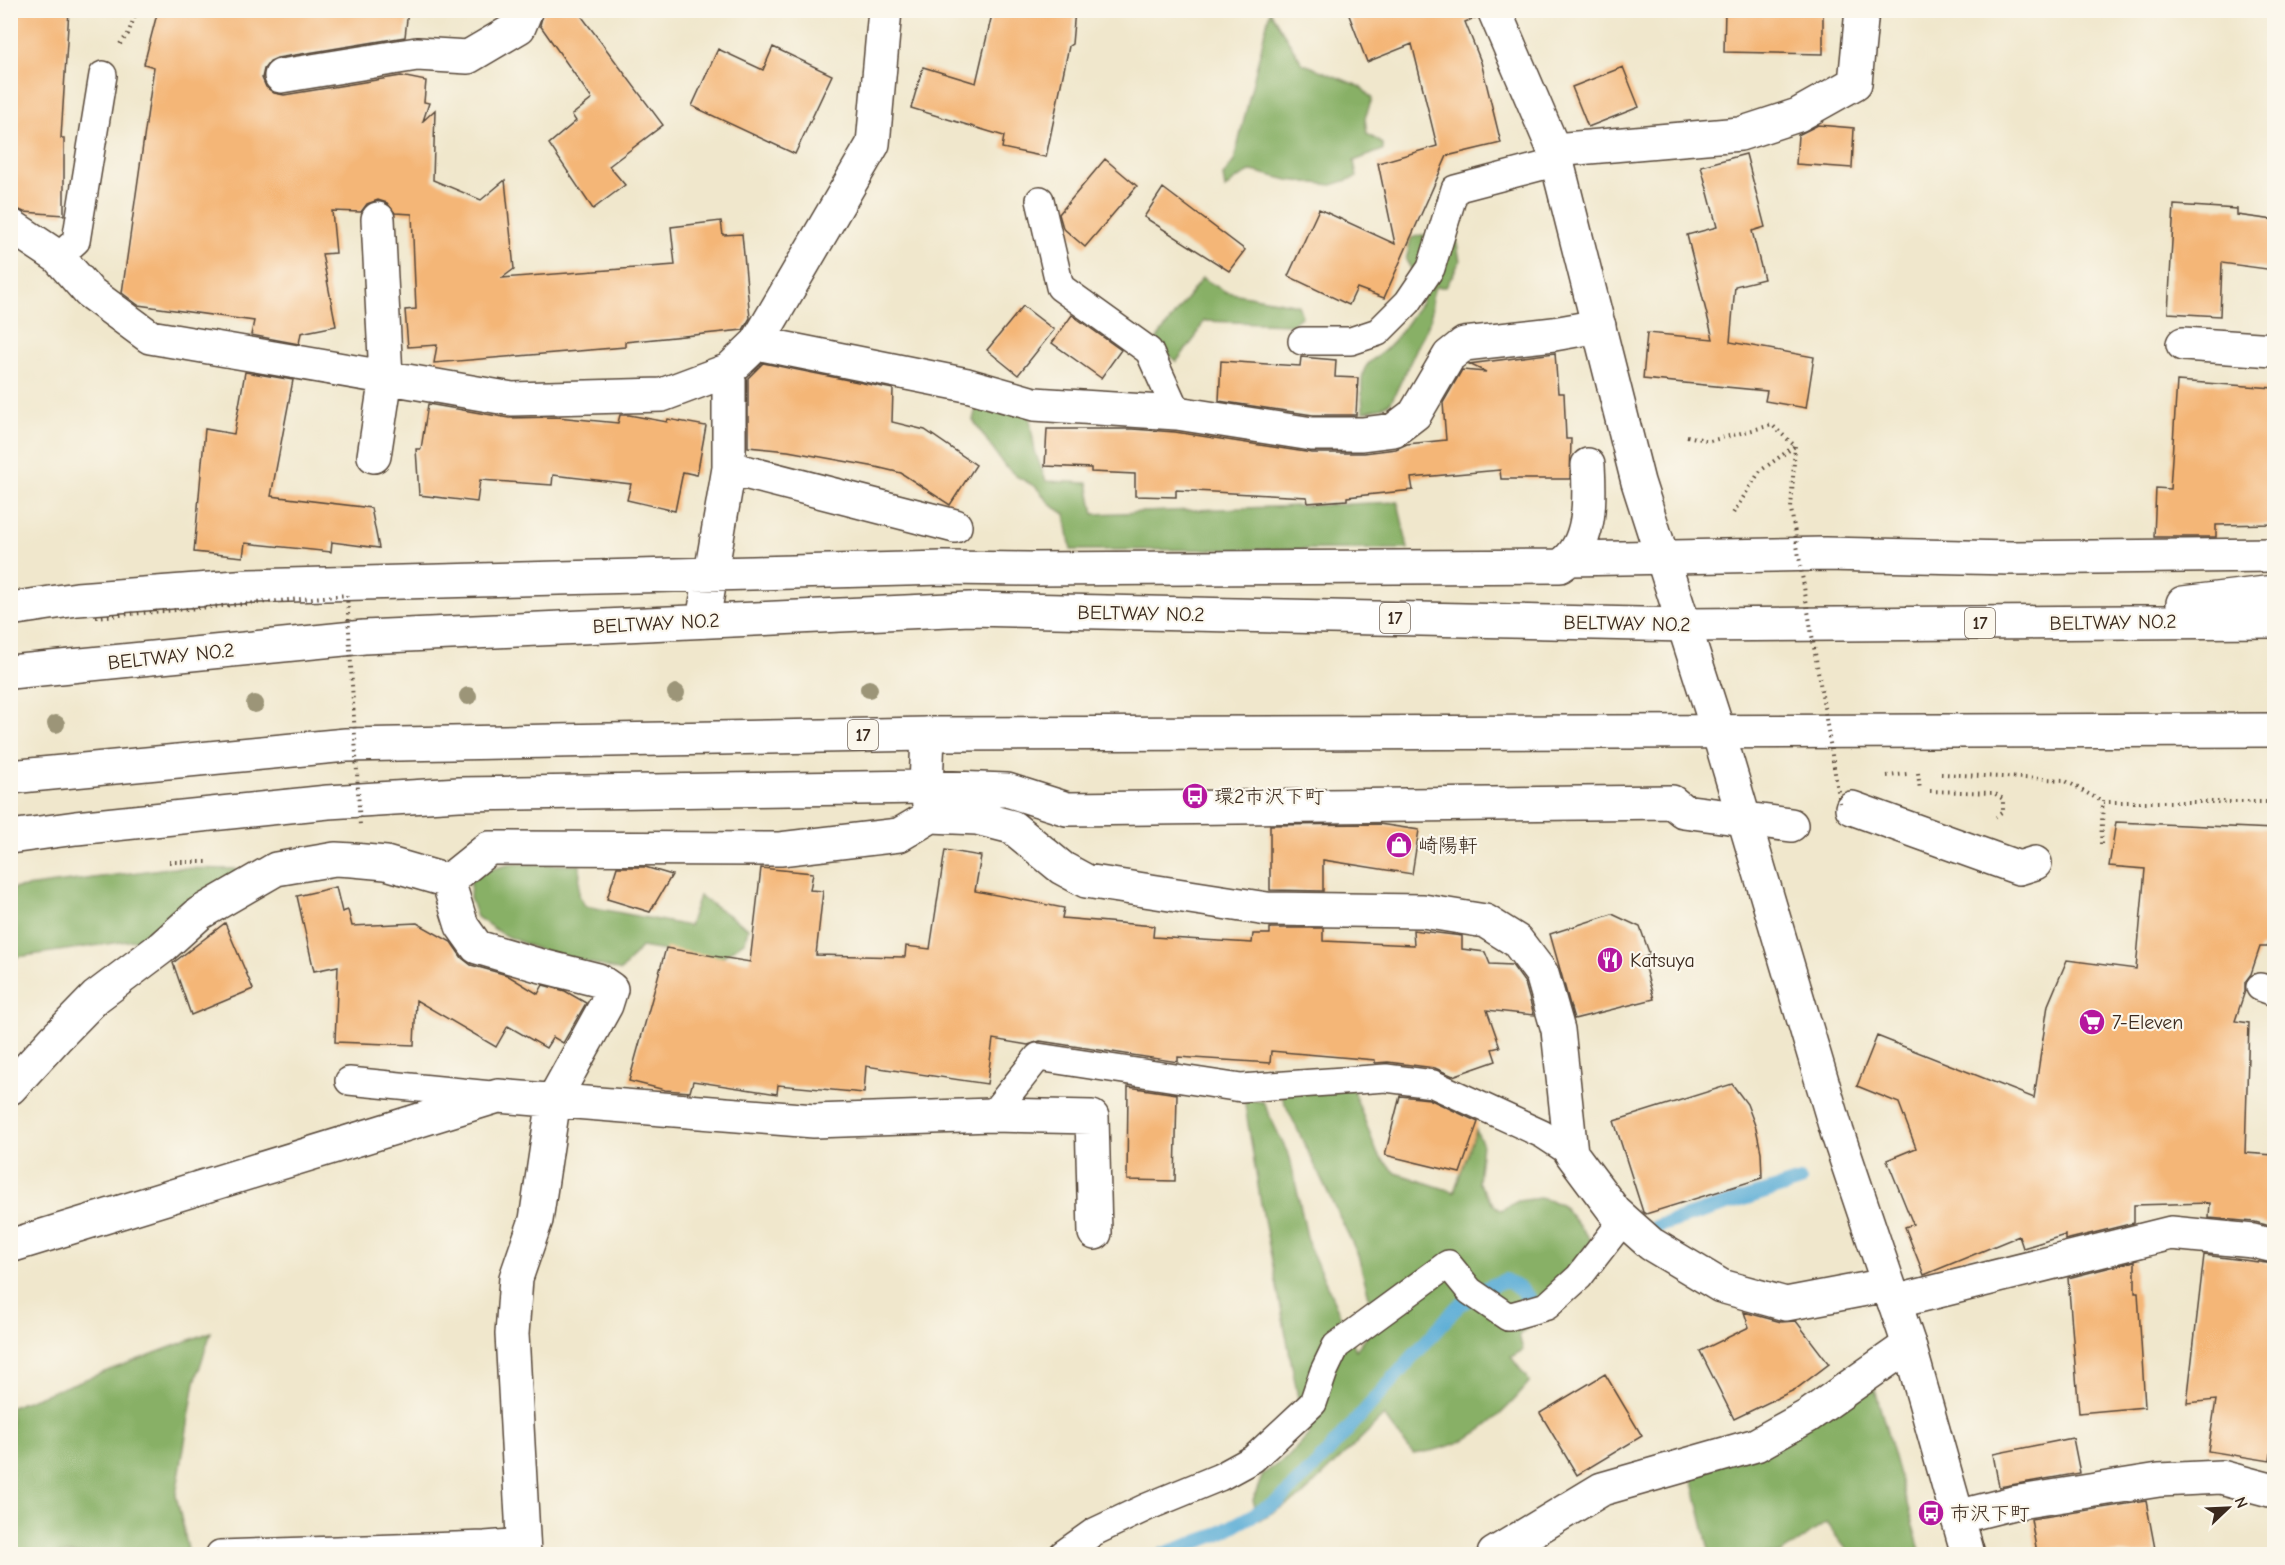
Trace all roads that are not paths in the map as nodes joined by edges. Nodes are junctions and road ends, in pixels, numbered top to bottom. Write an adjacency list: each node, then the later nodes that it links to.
1 (526, 10): 6 (street)
2 (885, 10): 14 (street)
3 (1494, 10): 7 (street)
4 (1862, 10): 7 (street)
5 (103, 75): 11 (lane)
6 (280, 76)
7 (1556, 156): 12 (street); 13 (lane)
8 (1040, 200): 19 (lane)
9 (378, 219): 18 (street)
10 (10, 225): 11 (street)
11 (58, 257): 18 (street)
12 (1599, 326): 19 (street); 26 (street)
13 (1302, 341)
14 (757, 343): 17 (street); 19 (street)
15 (2183, 344): 16 (street)
16 (2274, 350)
17 (729, 369): 18 (street); 22 (street)
18 (386, 377): 20 (street)
19 (1177, 413)
20 (374, 456)
21 (1588, 465): 25 (street)
22 (729, 468): 23 (street); 27 (street)
23 (955, 526)
24 (2274, 555): 26 (street)
25 (1571, 559): 26 (street); 27 (street)
26 (1663, 559): 33 (street)
27 (711, 572): 29 (street); 30 (street)
28 (2274, 592): 32 (street)
29 (10, 609)
30 (703, 621): 33 (street, BELTWAY NO.2 / 17); 34 (street, BELTWAY NO.2 / 17)
31 (2274, 621): 32 (street, BELTWAY NO.2 / 17)
32 (2011, 623): 33 (street, BELTWAY NO.2 / 17)
33 (1685, 625): 36 (street)
34 (10, 672)
35 (2274, 730): 36 (street, 17)
36 (1718, 731): 37 (street, 17); 41 (street)
37 (928, 734): 38 (street, 17); 39 (street)
38 (10, 777)
39 (929, 801): 41 (street); 43 (street); 45 (street); 51 (street)
40 (1846, 805): 44 (street)
41 (1744, 819): 42 (street); 56 (street)
42 (1791, 825)
43 (10, 837)
44 (2035, 863)
45 (448, 880): 47 (street); 49 (street)
46 (349, 1081): 48 (lane)
47 (10, 1088)
48 (498, 1096): 49 (street); 54 (street)
49 (554, 1099): 50 (street); 60 (street)
50 (992, 1115): 51 (lane); 53 (street)
51 (1571, 1153): 52 (street)
52 (1624, 1219): 56 (street); 62 (lane)
53 (1095, 1233)
54 (10, 1246)
55 (2274, 1246): 56 (street)
56 (1890, 1293): 57 (street)
57 (1909, 1345): 59 (street); 63 (street)
58 (2274, 1491): 59 (street)
59 (1957, 1517): 64 (street)
60 (524, 1548): 61 (lane)
61 (219, 1554)
62 (1063, 1554)
63 (1494, 1554)
64 (1968, 1554)

